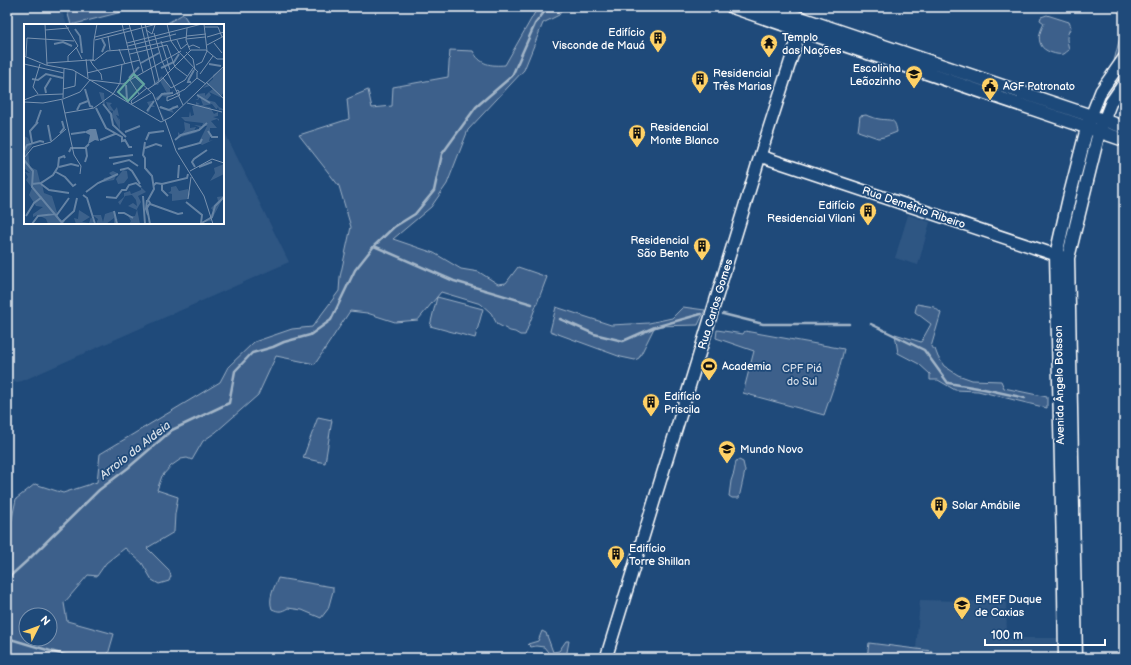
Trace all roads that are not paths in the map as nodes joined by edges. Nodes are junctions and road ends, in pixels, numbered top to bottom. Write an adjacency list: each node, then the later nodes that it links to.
1 (732, 7): 3 (main road)
2 (768, 7): 3 (main road)
3 (802, 24): 7 (main road); 11 (street, Rua Carlos Gomes)
4 (1124, 58): 7 (street)
5 (1124, 84): 6 (street)
6 (1104, 120): 7 (main road); 8 (main road); 9 (main road, Avenida Ângelo Bolsson)
7 (1089, 122): 9 (main road); 12 (main road, Avenida Ângelo Bolsson)
8 (1124, 127)
9 (1099, 132): 10 (main road); 13 (main road, Avenida Ângelo Bolsson)
10 (1124, 140)
11 (760, 156): 12 (street, Rua Demétrio Ribeiro); 14 (street, Rua Carlos Gomes)
12 (1056, 255): 13 (street, Rua Demétrio Ribeiro); 15 (main road, Avenida Ângelo Bolsson)
13 (1068, 258): 16 (main road, Avenida Ângelo Bolsson)
14 (606, 658)
15 (1065, 658)
16 (1076, 658)

